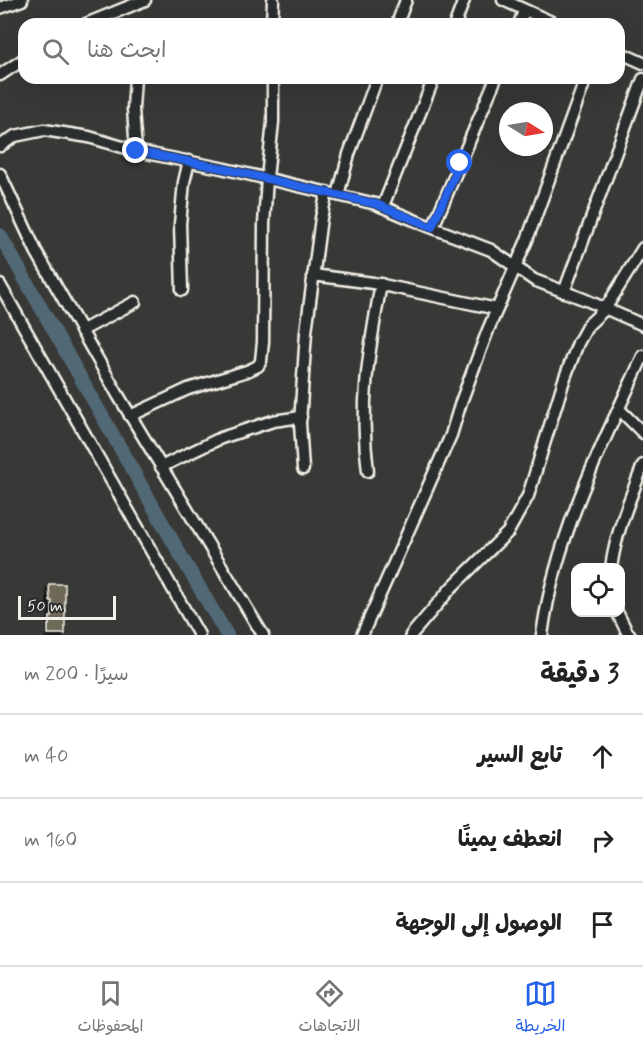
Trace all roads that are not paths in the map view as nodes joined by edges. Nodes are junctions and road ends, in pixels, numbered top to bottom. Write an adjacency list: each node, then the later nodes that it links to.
1 (22, 0): 7 (street)
2 (145, 0): 9 (street)
3 (273, 0): 10 (street)
4 (406, 0): 11 (street)
5 (464, 0): 12 (street)
6 (503, 0): 8 (street)
7 (0, 8)
8 (525, 10): 13 (street); 14 (street)
9 (101, 18)
10 (272, 18)
11 (399, 18)
12 (457, 18)
13 (522, 18)
14 (543, 18)
15 (625, 55): 17 (street)
16 (18, 63): 18 (street)
17 (643, 63)
18 (0, 75)
19 (643, 79): 40 (street)
20 (135, 84): 27 (street)
21 (273, 84): 30 (street)
22 (375, 84): 31 (street)
23 (432, 84): 32 (street)
24 (493, 84): 33 (street)
25 (584, 84): 35 (street)
26 (0, 146): 27 (street)
27 (136, 151): 28 (street)
28 (189, 161): 30 (street); 39 (street)
29 (0, 174): 45 (street)
30 (267, 178): 31 (street); 48 (street)
31 (333, 194): 32 (street); 36 (street)
32 (383, 206): 33 (street)
33 (432, 227): 35 (street)
34 (643, 249): 43 (street)
35 (515, 267): 40 (street); 42 (street)
36 (313, 275): 37 (street); 49 (street)
37 (381, 284): 42 (street); 54 (street)
38 (0, 285): 57 (street)
39 (182, 290)
40 (564, 292): 43 (street)
41 (135, 302): 45 (street)
42 (497, 309): 59 (street)
43 (605, 309): 44 (street); 60 (street)
44 (643, 326)
45 (81, 331): 48 (street)
46 (643, 356): 47 (street)
47 (619, 409): 50 (street); 61 (street)
48 (130, 416): 52 (street)
49 (301, 417): 52 (street); 53 (street)
50 (643, 433)
51 (643, 465): 55 (street)
52 (161, 467): 58 (street)
53 (303, 470)
54 (368, 471)
55 (612, 563)
56 (620, 617): 62 (street)
57 (199, 635)
58 (263, 635)
59 (362, 635)
60 (411, 635)
61 (542, 635)
62 (630, 635)

